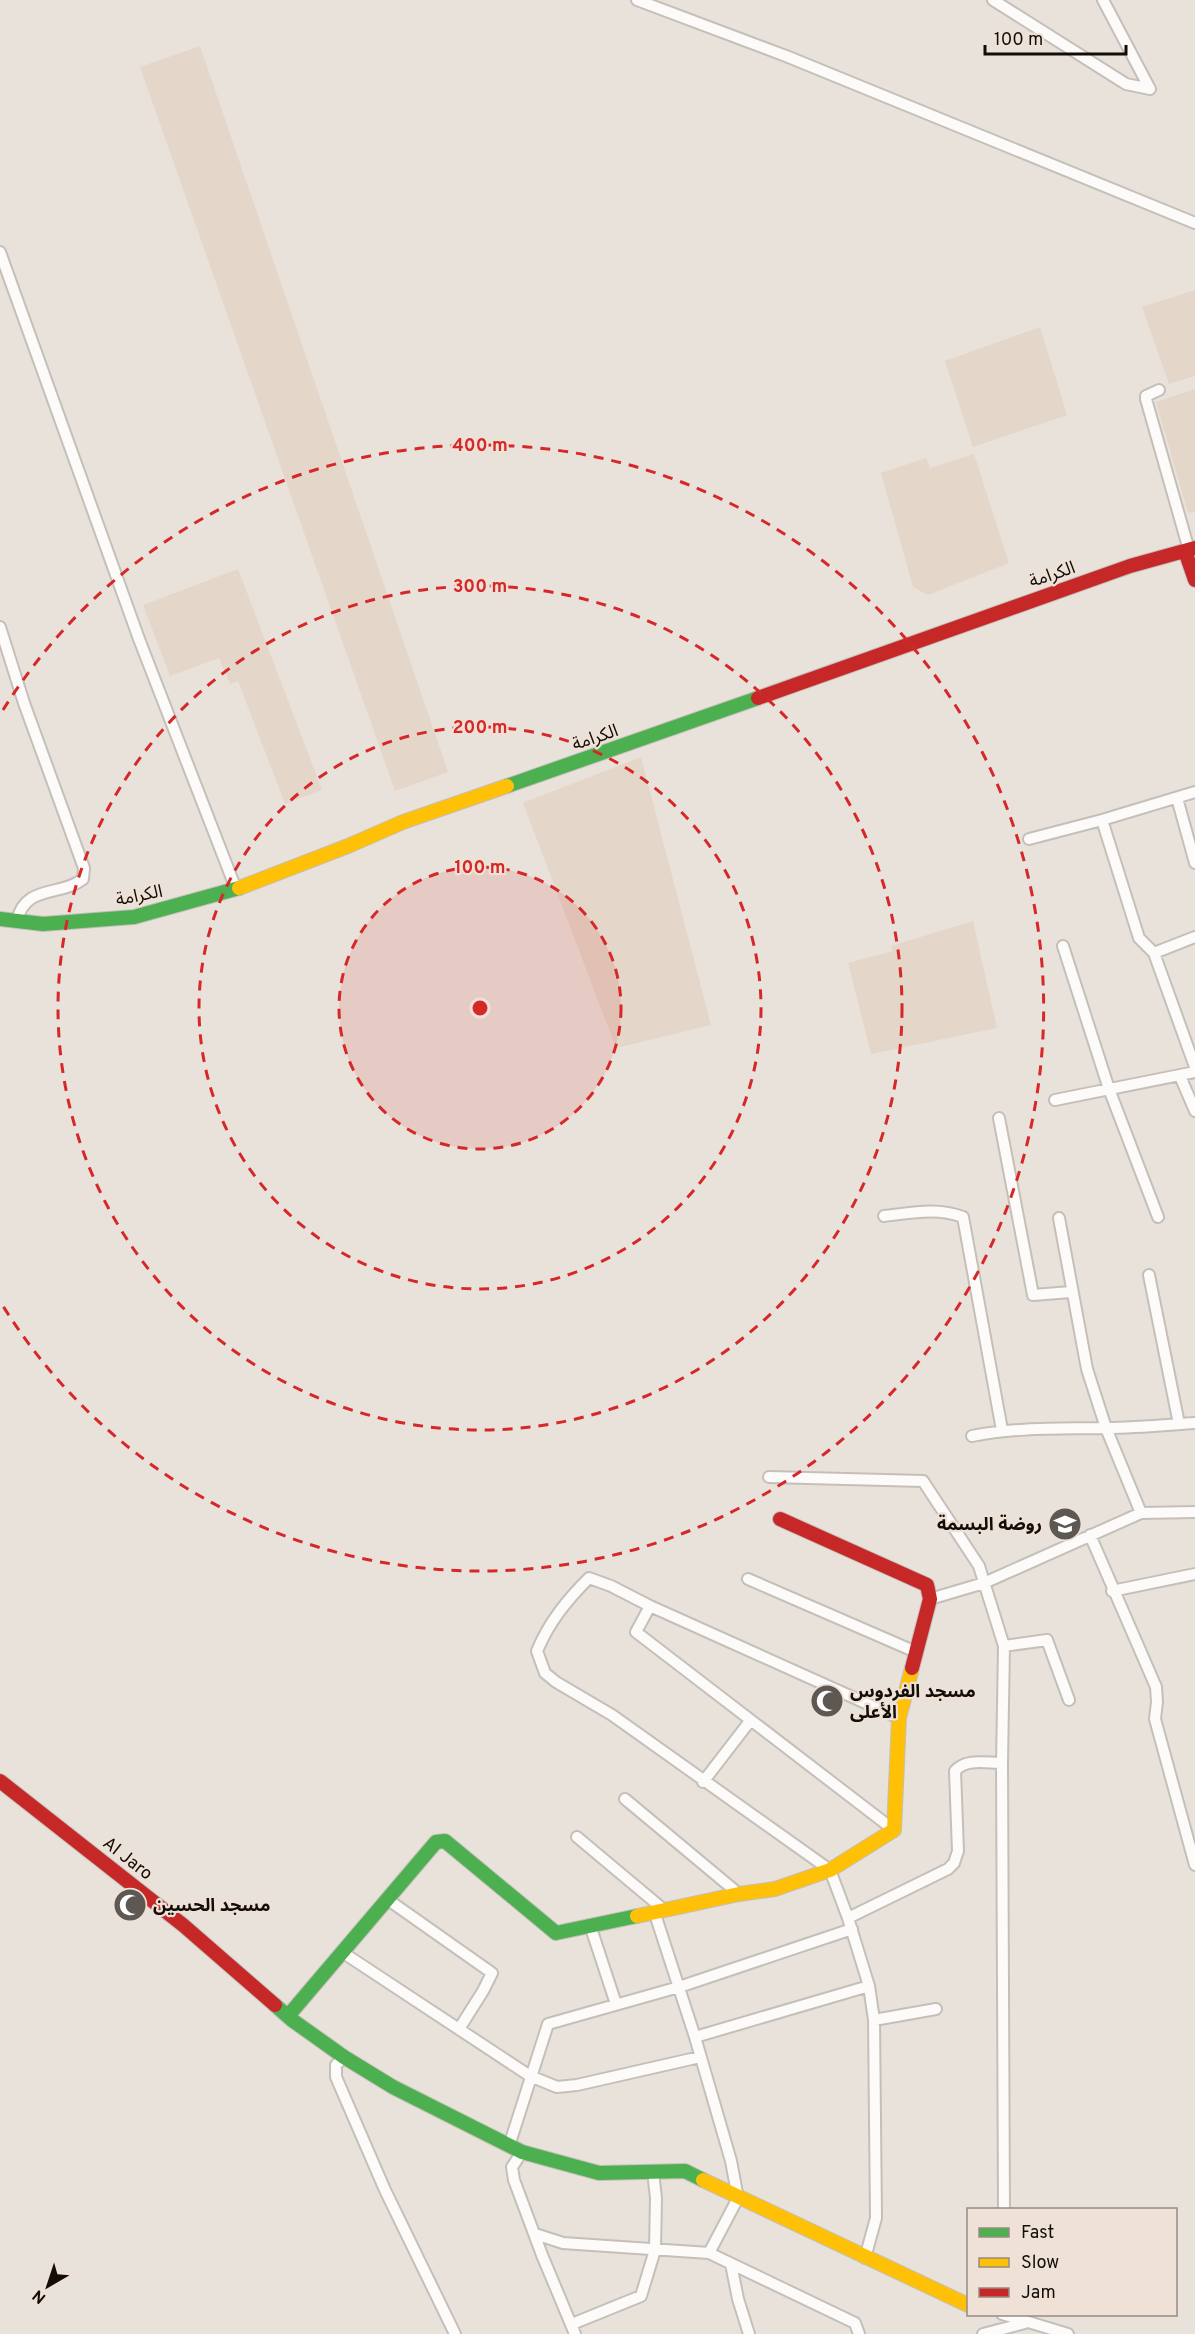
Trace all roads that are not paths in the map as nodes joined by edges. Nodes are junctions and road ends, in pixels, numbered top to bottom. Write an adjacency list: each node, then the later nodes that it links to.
1 (637, 0): 4 (street)
2 (993, 0): 3 (street)
3 (1103, 0)
4 (1195, 224)
5 (0, 252): 15 (street)
6 (1159, 390): 7 (street)
7 (1190, 550): 8 (street); 15 (street, الكرامة)
8 (1195, 580)
9 (0, 627): 17 (street)
10 (1195, 792): 11 (street)
11 (1177, 798): 12 (street); 14 (street)
12 (1102, 820): 13 (street); 20 (street)
13 (1029, 839)
14 (1195, 863)
15 (236, 889): 17 (street, الكرامة)
16 (0, 919): 17 (street, الكرامة)
17 (17, 921)
18 (1195, 937): 20 (street)
19 (1063, 946): 24 (street)
20 (1154, 953): 21 (street)
21 (1195, 1067)
22 (1195, 1072): 23 (street)
23 (1180, 1076): 24 (street); 26 (street)
24 (1109, 1089): 25 (street); 29 (street)
25 (1056, 1100)
26 (1195, 1111)
27 (999, 1118): 32 (street)
28 (884, 1216): 36 (street)
29 (1158, 1217)
30 (1059, 1218): 32 (street)
31 (1149, 1275): 34 (street)
32 (1071, 1292): 35 (street)
33 (1195, 1423): 34 (street)
34 (1179, 1424): 35 (street)
35 (1106, 1428): 36 (street); 40 (street)
36 (1002, 1430): 37 (street)
37 (972, 1436)
38 (769, 1477): 45 (street)
39 (1195, 1512): 40 (street)
40 (1141, 1513): 42 (street)
41 (780, 1519): 47 (street)
42 (1090, 1536): 45 (street); 46 (street)
43 (1195, 1574): 46 (street)
44 (748, 1579): 50 (street)
45 (984, 1583): 47 (street); 49 (street)
46 (1112, 1591): 60 (street)
47 (930, 1599): 50 (street)
48 (650, 1606): 52 (street); 53 (street); 56 (street)
49 (1004, 1646): 51 (street); 54 (street)
50 (916, 1652): 52 (street)
51 (1069, 1700)
52 (899, 1718): 58 (street)
53 (750, 1721): 56 (street); 58 (street)
54 (1002, 1763): 65 (street); 83 (street)
55 (0, 1780): 72 (street, Al Jaro)
56 (703, 1782): 61 (street)
57 (626, 1799): 62 (street)
58 (894, 1830): 61 (street)
59 (577, 1837): 64 (street)
60 (1195, 1865)
61 (830, 1870): 62 (street); 65 (street)
62 (739, 1894): 64 (street)
63 (387, 1899): 66 (street); 67 (street); 74 (street)
64 (659, 1910): 66 (street); 69 (street)
65 (850, 1924): 68 (street); 69 (street)
66 (590, 1925): 70 (street)
67 (342, 1952): 72 (street); 74 (street)
68 (869, 1986): 73 (street); 75 (street)
69 (679, 1987): 70 (street); 75 (street)
70 (616, 2004): 78 (street)
71 (936, 2009): 73 (street)
72 (288, 2016): 76 (street, Al Jaro)
73 (874, 2020): 87 (street)
74 (459, 2029): 78 (street)
75 (695, 2037): 77 (street)
76 (344, 2057): 79 (street, Al Jaro); 93 (street)
77 (700, 2057): 78 (street); 82 (street)
78 (530, 2076): 79 (street)
79 (509, 2146): 80 (street, Al Jaro)
80 (522, 2152): 81 (street, Al Jaro); 84 (street)
81 (653, 2172): 82 (street, Al Jaro); 85 (street)
82 (738, 2198): 86 (street); 87 (street, Al Jaro)
83 (1004, 2208)
84 (536, 2234): 85 (street); 92 (street)
85 (655, 2250): 86 (street); 92 (street)
86 (709, 2253): 88 (street)
87 (865, 2258): 89 (street, Al Jaro)
88 (731, 2264): 94 (street); 95 (street)
89 (967, 2304)
90 (1007, 2316): 91 (street)
91 (1025, 2323): 96 (street); 97 (street)
92 (574, 2329)
93 (455, 2334)
94 (749, 2334)
95 (859, 2334)
96 (983, 2334)
97 (1068, 2334)

